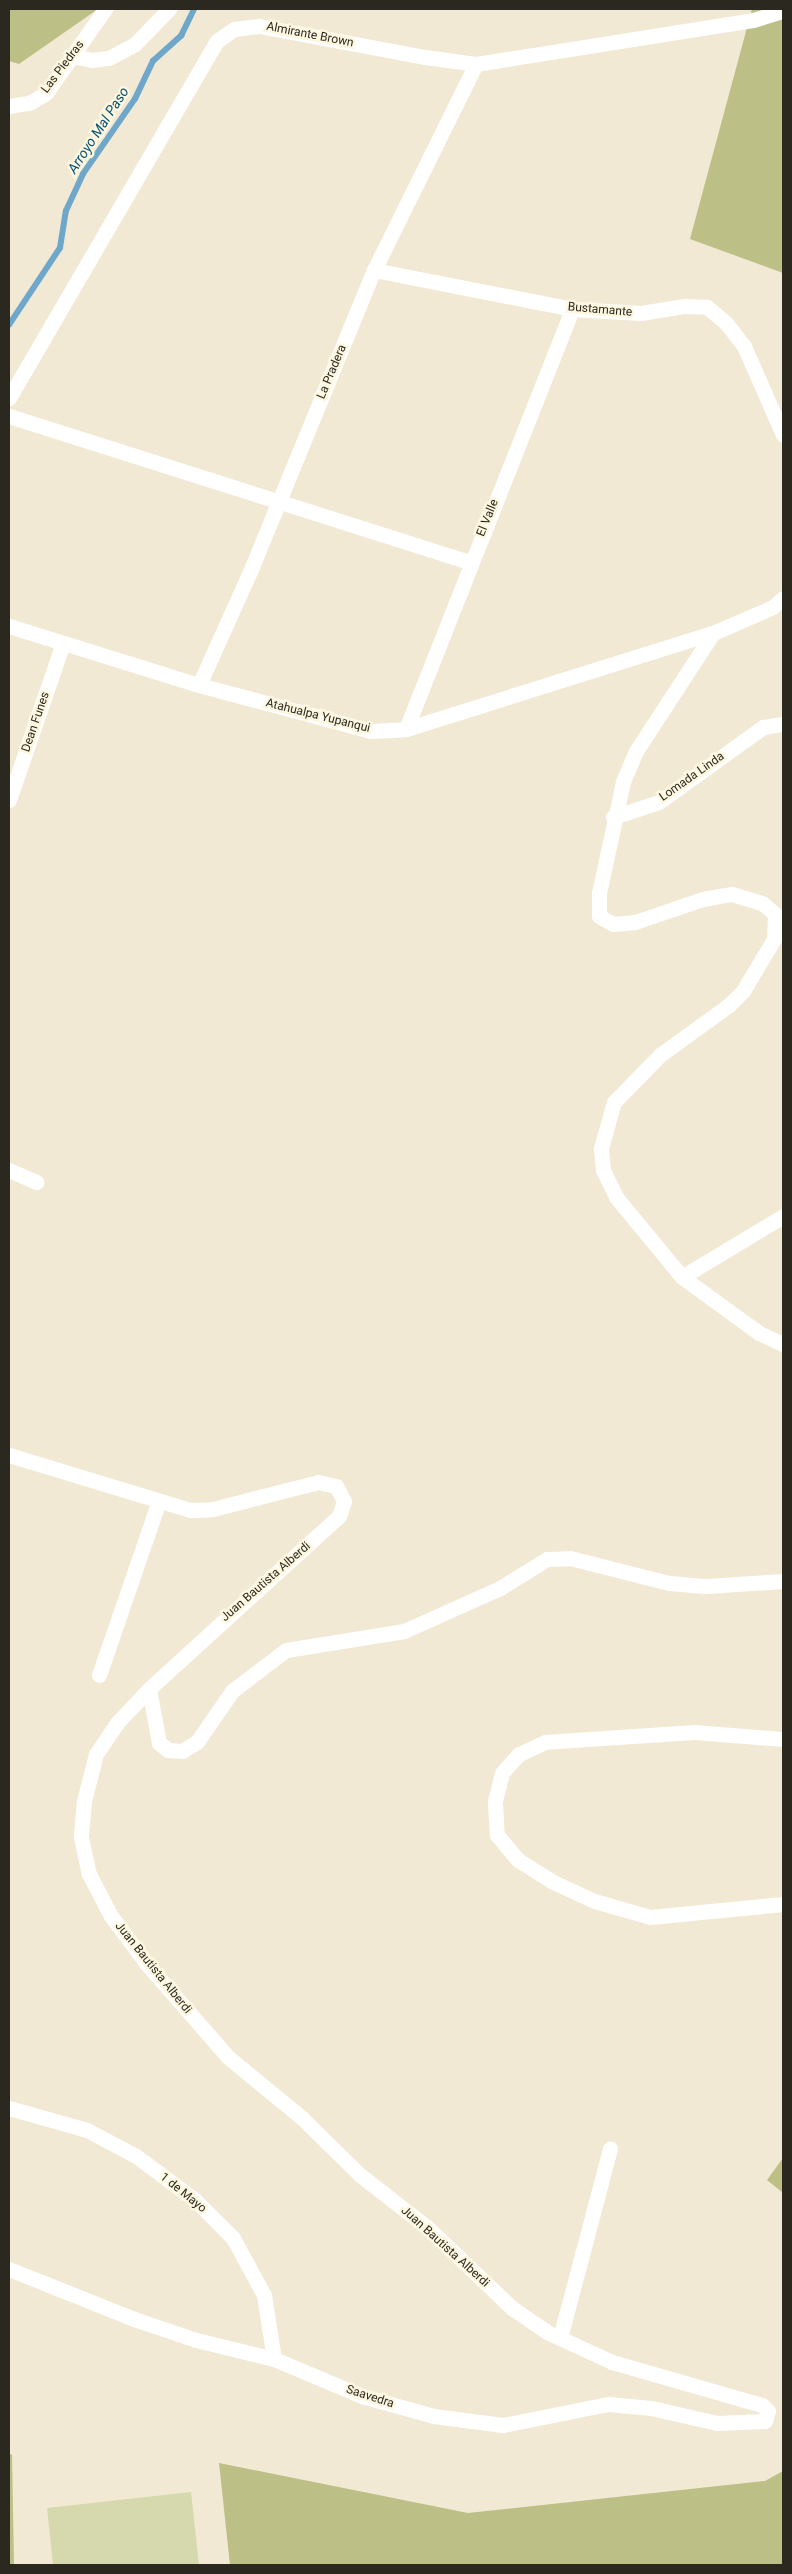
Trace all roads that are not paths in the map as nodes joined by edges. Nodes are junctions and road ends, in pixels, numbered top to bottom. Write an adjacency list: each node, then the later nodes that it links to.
1 (105, 9): 4 (street, Las Piedras)
2 (170, 9): 4 (street)
3 (783, 11): 5 (street, Almirante Brown)
4 (72, 56): 6 (street, Las Piedras)
5 (476, 64): 7 (street, La Pradera); 9 (street, Almirante Brown)
6 (9, 106)
7 (374, 270): 8 (street, Bustamante); 12 (street, La Pradera)
8 (572, 309): 11 (street, Bustamante); 13 (street, El Valle)
9 (9, 398)
10 (9, 416): 12 (street)
11 (783, 435)
12 (278, 499): 13 (street); 18 (street, La Pradera)
13 (470, 562): 20 (street, El Valle)
14 (783, 598): 16 (street, Atahualpa Yupanqui)
15 (9, 626): 17 (street, Atahualpa Yupanqui)
16 (713, 633): 20 (street, Atahualpa Yupanqui); 22 (street)
17 (63, 643): 18 (street, Atahualpa Yupanqui); 21 (street, Dean Funes)
18 (199, 686): 20 (street, Atahualpa Yupanqui)
19 (783, 724): 22 (street, Lomada Linda)
20 (406, 728)
21 (9, 800)
22 (613, 817): 26 (street)
23 (9, 1170): 24 (street)
24 (36, 1182)
25 (783, 1216): 26 (street)
26 (682, 1277): 27 (street)
27 (783, 1344)
28 (9, 1455): 29 (street, Juan Bautista Alberdi)
29 (159, 1501): 31 (street); 32 (street, Juan Bautista Alberdi)
30 (783, 1581): 32 (street)
31 (99, 1675)
32 (149, 1689): 38 (street, Juan Bautista Alberdi)
33 (783, 1739): 34 (street)
34 (783, 1904)
35 (9, 2108): 39 (street, 1 de Mayo)
36 (610, 2149): 38 (street)
37 (9, 2269): 39 (street, Saavedra)
38 (560, 2338): 40 (street, Juan Bautista Alberdi)
39 (274, 2359): 40 (street, Saavedra)
40 (748, 2422)

